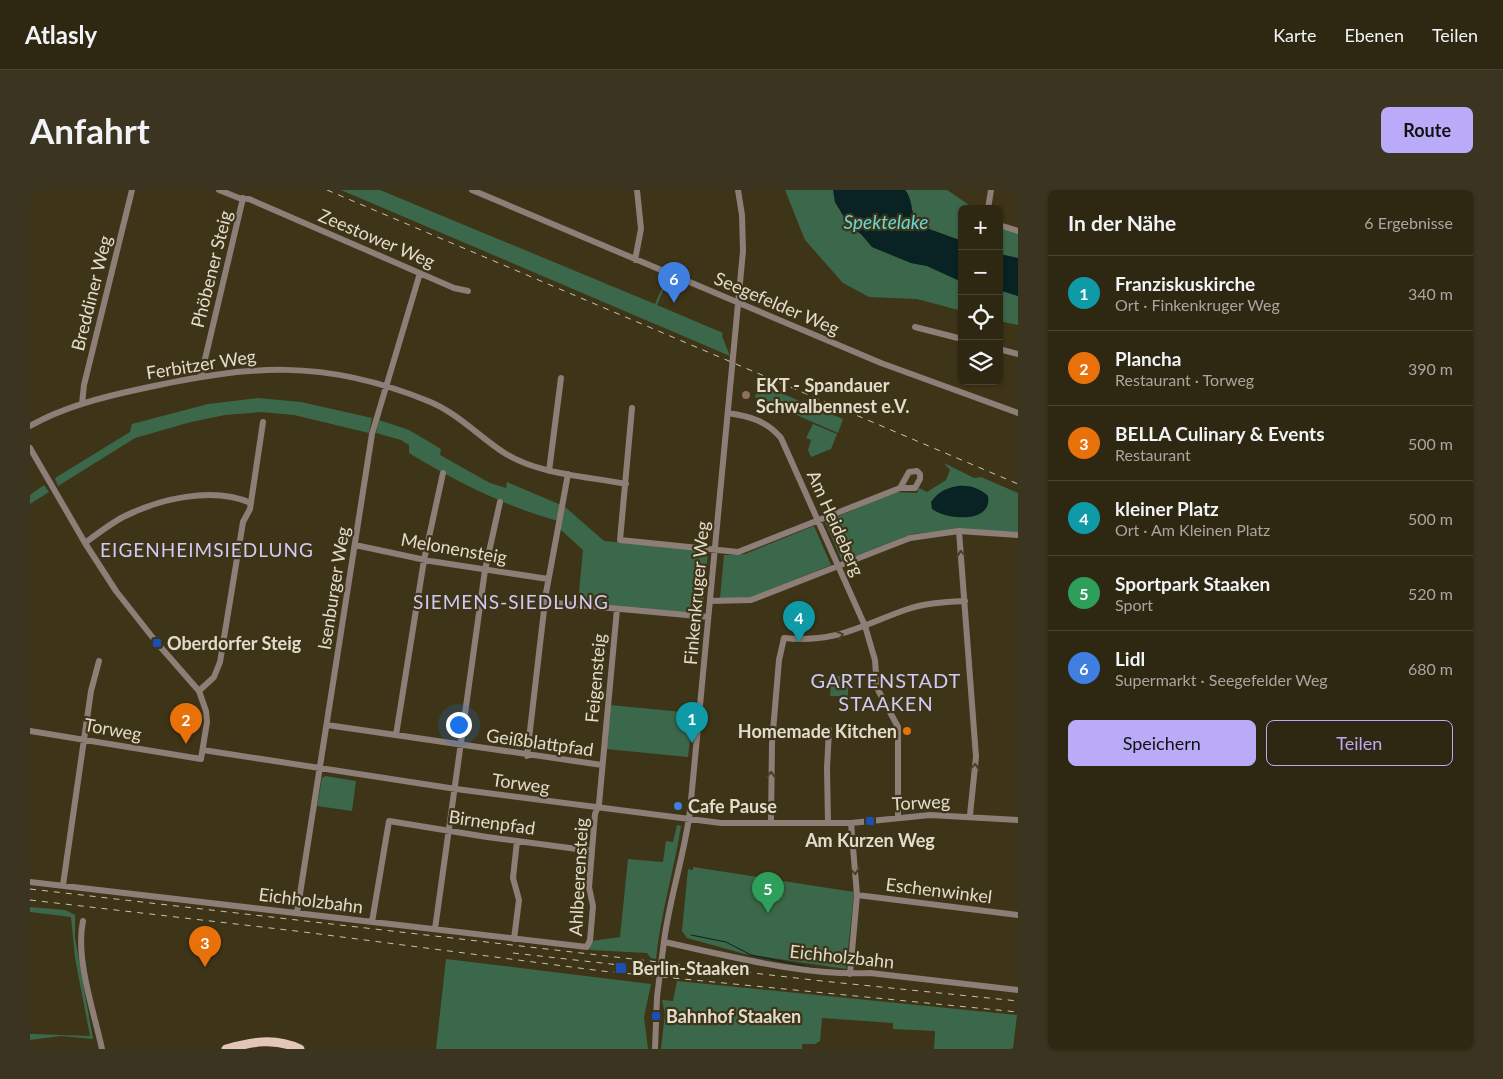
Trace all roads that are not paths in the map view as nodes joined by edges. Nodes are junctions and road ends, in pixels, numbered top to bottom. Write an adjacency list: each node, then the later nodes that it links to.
1 (132, 190): 23 (street, Breddiner Weg)
2 (219, 190): 8 (street, Zeestower Weg)
3 (472, 190): 7 (street, Seegefelder Weg)
4 (637, 190): 12 (street)
5 (738, 190): 15 (street, Finkenkruger Weg)
6 (990, 190): 9 (street)
7 (483, 192): 12 (street, Seegefelder Weg)
8 (242, 198): 13 (street, Zeestower Weg); 20 (street, Phöbener Steig)
9 (988, 205)
10 (1003, 226): 11 (street)
11 (1018, 231)
12 (635, 260): 15 (street, Seegefelder Weg)
13 (420, 273): 14 (street, Zeestower Weg); 22 (street, Isenburger Weg)
14 (468, 291)
15 (737, 303): 25 (street, Finkenkruger Weg); 26 (street, Seegefelder Weg)
16 (915, 327): 17 (street)
17 (958, 338)
18 (1003, 350): 19 (street)
19 (1018, 354)
20 (201, 376): 22 (street, Ferbitzer Weg); 23 (street, Ferbitzer Weg)
21 (561, 378): 30 (street)
22 (386, 385): 30 (street, Ferbitzer Weg); 41 (street, Isenburger Weg)
23 (82, 404): 28 (street, Ferbitzer Weg)
24 (632, 408): 33 (street)
25 (728, 413): 37 (street, Am Heideberg); 42 (street, Finkenkruger Weg)
26 (1018, 413)
27 (263, 422): 36 (street)
28 (30, 426)
29 (30, 448): 40 (street)
30 (549, 471): 32 (street, Ferbitzer Weg)
31 (443, 473): 43 (street)
32 (568, 474): 33 (street, Ferbitzer Weg); 46 (street)
33 (626, 484): 42 (street)
34 (900, 488): 37 (street)
35 (500, 502): 45 (street)
36 (251, 503): 40 (street); 54 (street)
37 (818, 521): 42 (street); 44 (street, Am Heideberg)
38 (959, 531): 39 (street); 44 (street); 48 (street, one-way to 38)
39 (1018, 536)
40 (85, 543): 54 (street)
41 (355, 546): 43 (street, Melonensteig); 55 (street, Isenburger Weg)
42 (715, 551): 47 (street, Finkenkruger Weg)
43 (424, 560): 45 (street, Melonensteig); 58 (street)
44 (838, 565): 47 (street); 52 (street, Am Heideberg)
45 (486, 570): 46 (street, Melonensteig); 60 (street)
46 (548, 579): 49 (street)
47 (710, 601): 51 (street, Finkenkruger Weg)
48 (965, 601): 52 (street); 67 (street, one-way to 48)
49 (545, 602): 50 (street); 62 (street)
50 (617, 609): 51 (street); 63 (street, Feigensteig)
51 (708, 618): 69 (street, Finkenkruger Weg)
52 (864, 626): 68 (street, Am Heideberg); 71 (street, one-way to 52)
53 (99, 661): 59 (street)
54 (200, 691): 61 (street)
55 (327, 725): 58 (street, Geißblattpfad); 64 (street, Isenburger Weg)
56 (829, 730): 72 (street)
57 (30, 731): 59 (street, Torweg)
58 (396, 735): 60 (street, Geißblattpfad)
59 (84, 740): 61 (street, Torweg); 78 (street)
60 (462, 746): 62 (street, Geißblattpfad); 65 (street)
61 (203, 750): 64 (street, Torweg)
62 (527, 756): 63 (street, Geißblattpfad)
63 (602, 765): 66 (street, Feigensteig)
64 (320, 769): 65 (street, Torweg); 80 (street, Isenburger Weg)
65 (456, 790): 66 (street, Torweg); 74 (street)
66 (597, 809): 69 (street, Torweg); 76 (street, Ahlbeerensteig)
67 (970, 816): 68 (street, Torweg); 70 (street, Torweg)
68 (898, 817): 73 (street, Torweg)
69 (689, 820): 71 (street, Torweg); 87 (street, Finkenkruger Weg)
70 (1018, 820)
71 (770, 823): 72 (street, Torweg)
72 (828, 823): 73 (street, Torweg)
73 (851, 823): 79 (street, one-way to 79)
74 (450, 832): 75 (street, Birnenpfad); 83 (street, Birnenpfad); 84 (street)
75 (517, 841): 76 (street, Birnenpfad); 85 (street)
76 (592, 851): 86 (street, Ahlbeerensteig)
77 (30, 882): 78 (street, Eichholzbahn)
78 (63, 885): 80 (street, Eichholzbahn)
79 (857, 895): 81 (street, Eschenwinkel); 88 (street)
80 (297, 913): 83 (street, Eichholzbahn)
81 (1018, 915)
82 (83, 921): 90 (street)
83 (372, 922): 84 (street, Eichholzbahn)
84 (435, 929): 85 (street, Eichholzbahn)
85 (514, 939): 86 (street, Eichholzbahn)
86 (588, 946)
87 (663, 946): 88 (street, Eichholzbahn); 93 (street, Finkenkruger Weg, bridge)
88 (850, 974): 89 (street, Eichholzbahn)
89 (1018, 990)
90 (102, 1049)
91 (226, 1049): 92 (main road)
92 (300, 1049)
93 (654, 1049)

